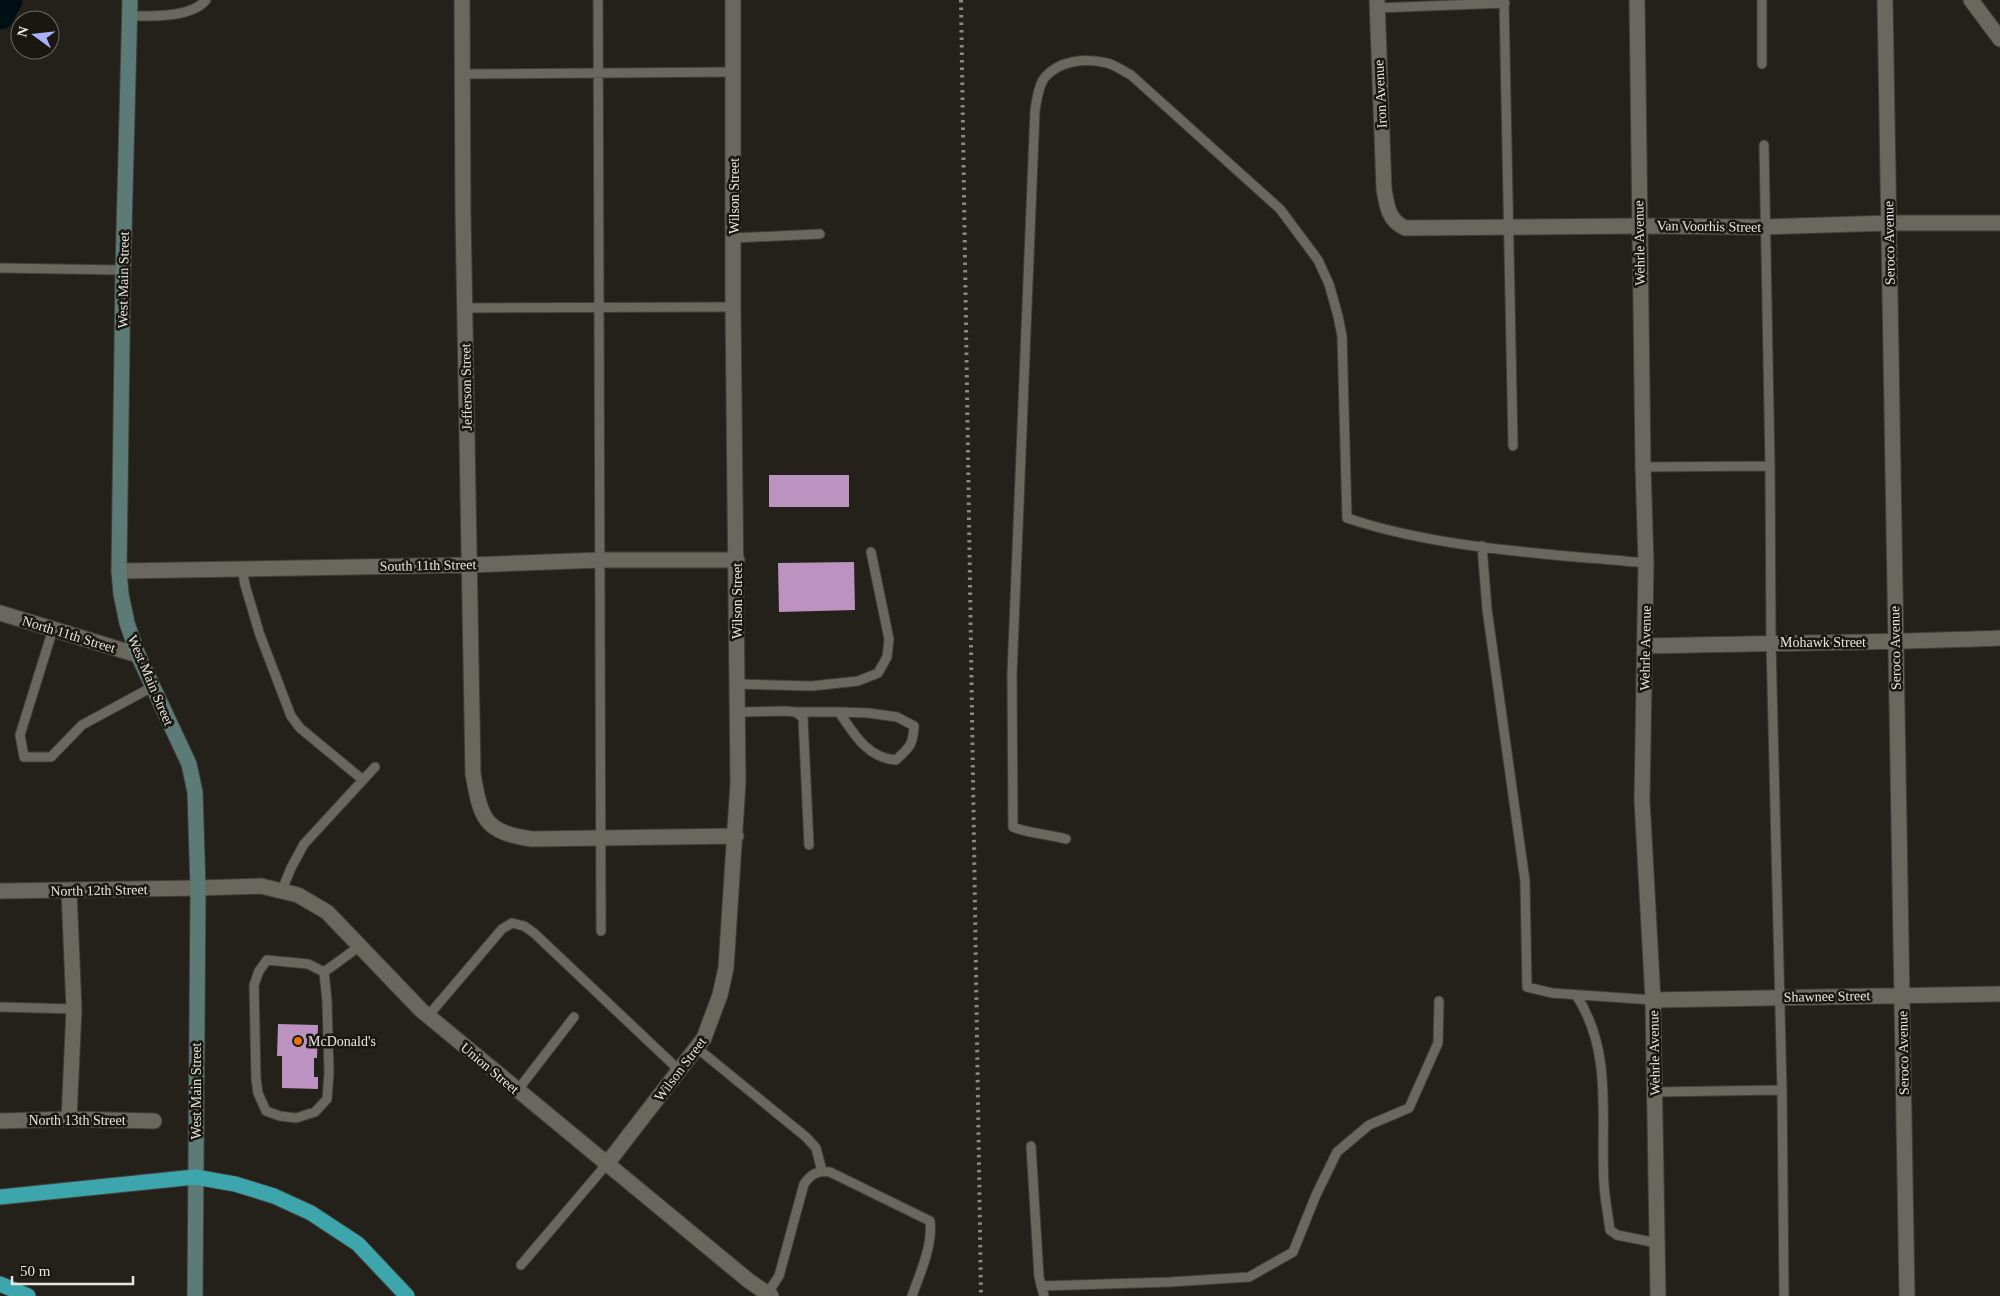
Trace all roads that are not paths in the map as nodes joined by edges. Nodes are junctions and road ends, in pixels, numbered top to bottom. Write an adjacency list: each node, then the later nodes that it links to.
1 (130, 0): 12 (main road, West Main Street)
2 (206, 0): 12 (lane)
3 (462, 0): 17 (street, Jefferson Street)
4 (598, 0): 16 (lane)
5 (733, 0): 15 (street, Wilson Street)
6 (1637, 0): 22 (street, Wehrle Avenue)
7 (1762, 0): 14 (lane)
8 (1885, 0): 20 (street, Seroco Avenue)
9 (1971, 0): 13 (street)
10 (1504, 2): 11 (lane); 23 (lane)
11 (1377, 4): 19 (street, Iron Avenue)
12 (130, 16): 28 (main road, West Main Street)
13 (2000, 39)
14 (1762, 64)
15 (734, 72): 16 (lane); 26 (street, Wilson Street)
16 (599, 73): 17 (lane); 31 (lane)
17 (462, 74): 30 (street, Jefferson Street)
18 (1764, 145): 24 (lane)
19 (1384, 188): 23 (street, Van Voorhis Street)
20 (1889, 223): 21 (street, Van Voorhis Street); 24 (street, Van Voorhis Street); 46 (street, Seroco Avenue)
21 (2000, 223)
22 (1639, 226): 23 (street, Van Voorhis Street); 24 (street, Van Voorhis Street); 34 (street, Wehrle Avenue)
23 (1509, 227): 32 (lane)
24 (1766, 227): 33 (lane)
25 (820, 234): 26 (lane)
26 (734, 238): 29 (street, Wilson Street)
27 (0, 268): 28 (lane)
28 (123, 270): 42 (main road, West Main Street)
29 (734, 307): 31 (lane); 38 (street, Wilson Street)
30 (465, 308): 31 (lane); 40 (street, Jefferson Street)
31 (599, 308): 37 (lane)
32 (1513, 446)
33 (1770, 466): 34 (lane); 47 (lane)
34 (1643, 467): 39 (street, Wehrle Avenue)
35 (1482, 546): 39 (lane); 59 (lane); 70 (lane)
36 (871, 552): 50 (lane)
37 (600, 560): 38 (street, South 11th Street); 40 (street, South 11th Street); 58 (lane)
38 (737, 560): 50 (street, Wilson Street)
39 (1646, 564): 48 (street, Wehrle Avenue)
40 (470, 565): 41 (street, South 11th Street); 58 (street, Jefferson Street)
41 (242, 568): 42 (street, South 11th Street); 56 (lane)
42 (119, 571): 49 (main road, West Main Street)
43 (0, 613): 44 (street, North 11th Street)
44 (53, 629): 49 (street, North 11th Street); 51 (lane)
45 (2000, 638): 46 (street, Mohawk Street)
46 (1895, 642): 47 (street, Mohawk Street); 68 (street, Seroco Avenue)
47 (1771, 643): 48 (street, Mohawk Street); 71 (lane)
48 (1645, 646): 72 (street, Wehrle Avenue)
49 (138, 655): 51 (main road, West Main Street)
50 (738, 684): 52 (street, Wilson Street)
51 (154, 686): 61 (main road, West Main Street)
52 (738, 712): 53 (lane); 57 (street, Wilson Street)
53 (796, 712): 54 (lane); 60 (lane)
54 (839, 712): 54 (lane)
55 (375, 767): 56 (lane)
56 (363, 780): 62 (lane)
57 (736, 836): 58 (street, Jefferson Street); 78 (street, Wilson Street)
58 (600, 839): 65 (lane)
59 (1066, 840)
60 (809, 845)
61 (198, 888): 62 (street, Union Street); 64 (street, North 12th Street); 89 (main road, West Main Street)
62 (282, 890): 66 (street, Union Street)
63 (0, 891): 64 (street, North 12th Street)
64 (69, 891): 75 (street)
65 (601, 931)
66 (360, 946): 67 (lane); 76 (street, Union Street)
67 (324, 972): 67 (lane)
68 (1902, 994): 69 (street, Shawnee Street); 71 (street, Shawnee Street); 103 (street, Seroco Avenue)
69 (2000, 994)
70 (1576, 995): 72 (lane); 91 (lane)
71 (1780, 997): 72 (street, Shawnee Street); 81 (lane)
72 (1653, 1000): 82 (street, Wehrle Avenue)
73 (1439, 1001): 94 (lane)
74 (0, 1007): 75 (lane)
75 (74, 1008): 83 (street)
76 (428, 1016): 79 (lane); 80 (street, Union Street)
77 (574, 1017): 80 (lane)
78 (697, 1048): 79 (street, Wilson Street); 88 (lane)
79 (680, 1071): 87 (street, Wilson Street)
80 (517, 1090): 87 (street, Union Street)
81 (1782, 1090): 82 (lane); 102 (lane)
82 (1654, 1092): 91 (street, Wehrle Avenue)
83 (69, 1119): 84 (street, North 13th Street); 85 (street, North 13th Street)
84 (0, 1121)
85 (154, 1121)
86 (1031, 1146): 94 (lane)
87 (606, 1165): 92 (lane); 95 (street, Union Street)
88 (822, 1171): 95 (lane); 99 (lane)
89 (195, 1177): 90 (highway); 97 (main road, West Main Street); 98 (highway)
90 (0, 1197)
91 (1657, 1243): 101 (street, Wehrle Avenue)
92 (521, 1265)
93 (0, 1284): 96 (highway)
94 (1042, 1286): 100 (lane)
95 (769, 1295)
96 (28, 1296)
97 (195, 1296)
98 (407, 1296)
99 (912, 1296)
100 (1044, 1296)
101 (1658, 1296)
102 (1784, 1296)
103 (1906, 1296)

